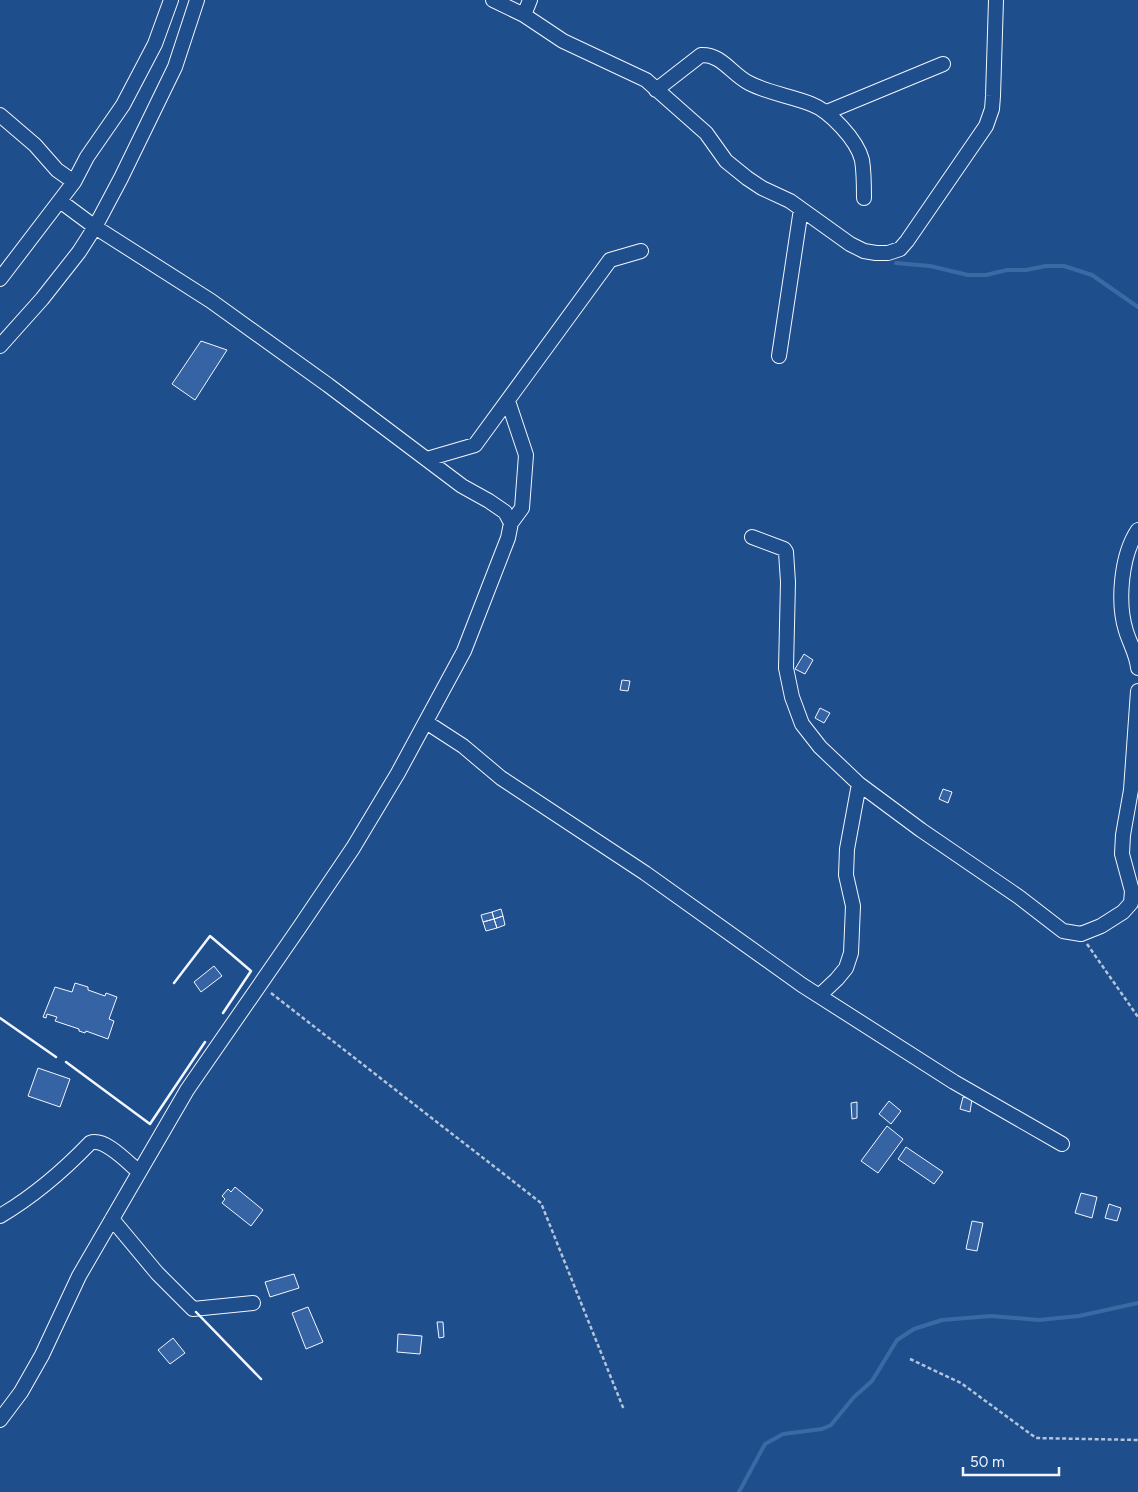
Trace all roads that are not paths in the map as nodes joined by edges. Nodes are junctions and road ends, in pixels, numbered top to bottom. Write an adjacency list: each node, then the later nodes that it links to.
1 (171, 0): 11 (street)
2 (197, 0): 15 (street)
3 (493, 0): 6 (street)
4 (530, 0): 6 (street)
5 (996, 0): 14 (street)
6 (524, 15): 8 (street)
7 (943, 64): 9 (street)
8 (656, 90): 9 (street); 14 (street)
9 (827, 112): 12 (street)
10 (0, 115): 11 (street)
11 (74, 182): 13 (street)
12 (864, 198)
13 (60, 200): 15 (street); 17 (street)
14 (801, 209): 19 (street)
15 (95, 227): 18 (street); 21 (street)
16 (641, 251): 20 (street)
17 (0, 279)
18 (0, 346)
19 (779, 356)
20 (508, 401): 21 (street); 22 (street)
21 (427, 460): 22 (street)
22 (511, 523): 27 (street)
23 (1138, 530): 25 (street)
24 (752, 537): 28 (street)
25 (1138, 668)
26 (1138, 691): 28 (street)
27 (426, 722): 29 (street); 31 (street)
28 (859, 784): 29 (street)
29 (819, 996): 30 (street)
30 (1062, 1144)
31 (139, 1172): 32 (street); 33 (street)
32 (0, 1216)
33 (112, 1220): 34 (street); 35 (street)
34 (253, 1302)
35 (0, 1420)

